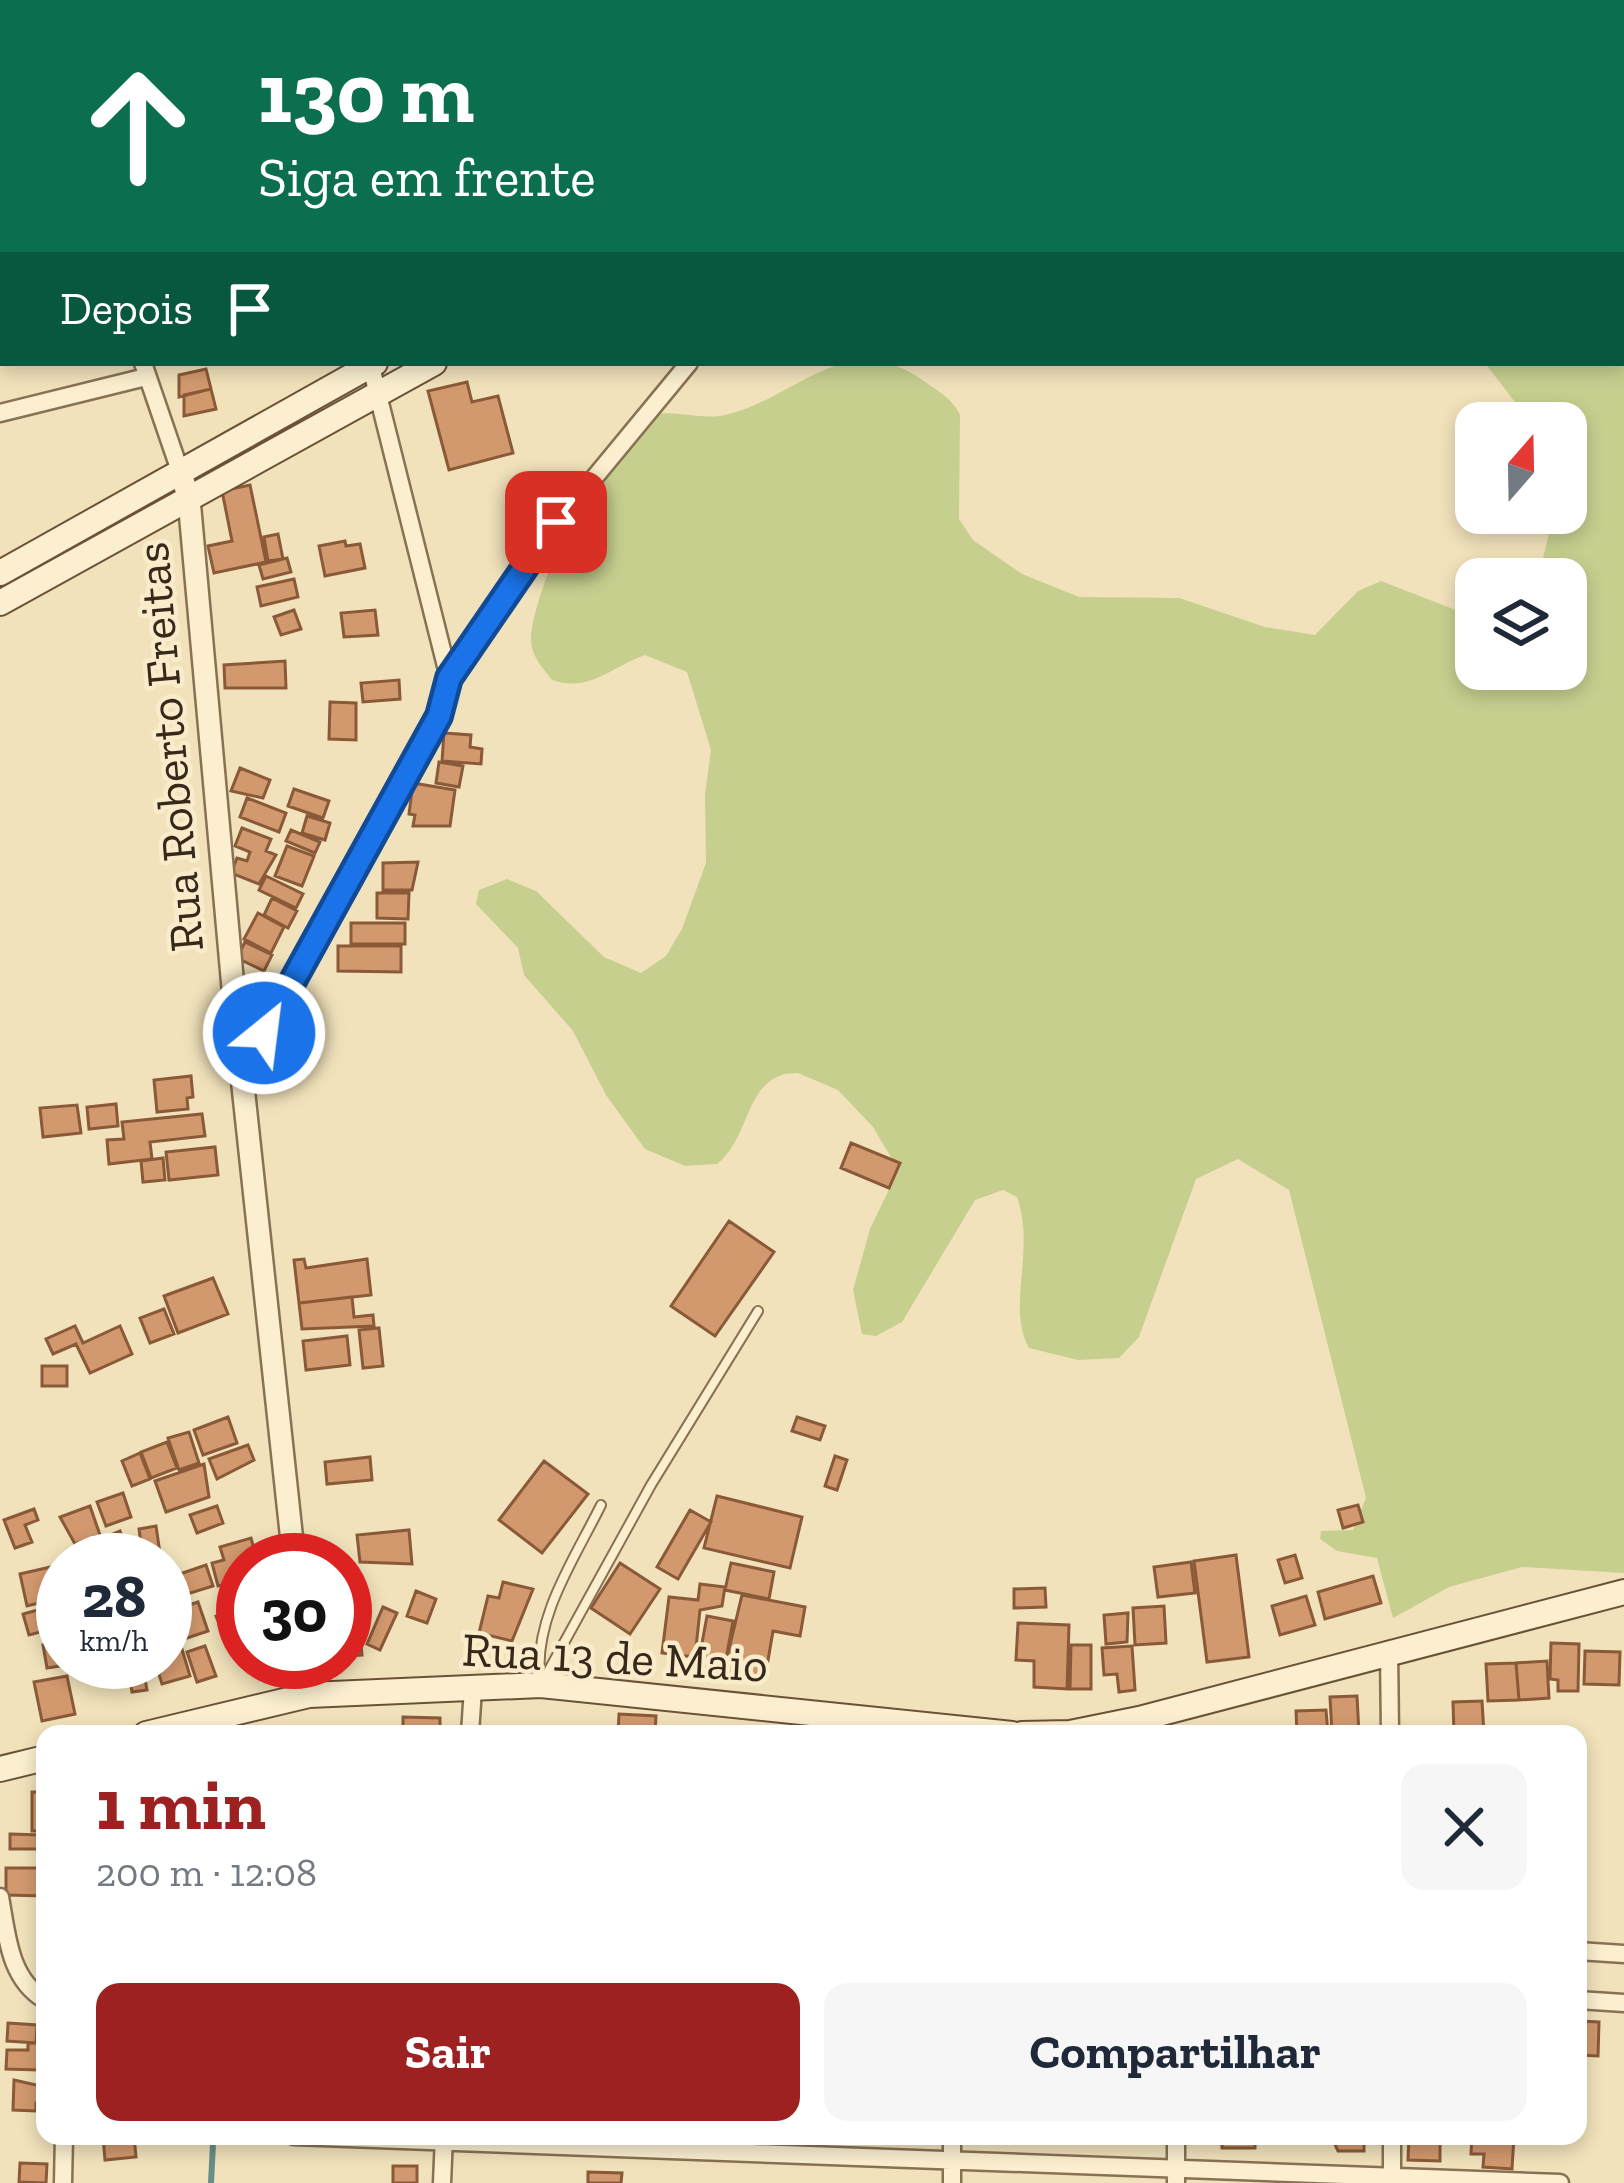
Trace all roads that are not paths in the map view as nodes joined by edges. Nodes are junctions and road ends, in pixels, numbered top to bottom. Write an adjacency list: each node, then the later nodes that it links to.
1 (369, 366): 8 (main road)
2 (372, 366): 6 (street)
3 (429, 366): 6 (main road)
4 (687, 366): 11 (street)
5 (144, 370): 7 (street); 8 (street, Rua Roberto Freitas)
6 (377, 395): 8 (main road); 11 (street)
7 (0, 413)
8 (185, 486): 9 (main road); 10 (main road); 12 (street, Rua Roberto Freitas)
9 (0, 573)
10 (0, 603)
11 (449, 678): 12 (street)
12 (242, 1073): 15 (street, Rua Roberto Freitas)
13 (758, 1311): 18 (lane)
14 (601, 1505): 18 (lane)
15 (291, 1533)
16 (1624, 1592): 17 (main road)
17 (1389, 1651): 22 (main road); 26 (street)
18 (541, 1685): 19 (main road, Rua 13 de Maio); 25 (main road, Rua 13 de Maio)
19 (472, 1688): 21 (main road, Rua 13 de Maio); 24 (street)
20 (308, 1689): 21 (street)
21 (309, 1695): 23 (main road, Rua 13 de Maio)
22 (1173, 1722)
23 (184, 1725)
24 (470, 1725)
25 (901, 1725)
26 (1390, 1725)
27 (36, 1760): 28 (main road)
28 (0, 1769)
29 (0, 1898): 32 (street)
30 (1587, 1952): 31 (street)
31 (1624, 1954)
32 (36, 1992)
33 (1587, 2001): 34 (street)
34 (1624, 2003)
35 (64, 2145): 44 (street)
36 (444, 2145): 45 (street)
37 (596, 2145): 41 (street)
38 (952, 2145): 41 (street)
39 (1176, 2145): 42 (street)
40 (1392, 2145): 43 (street)
41 (952, 2159): 42 (street); 46 (street)
42 (1176, 2176): 43 (street)
43 (1392, 2180): 47 (street)
44 (63, 2183)
45 (442, 2183)
46 (952, 2183)
47 (1560, 2183)

